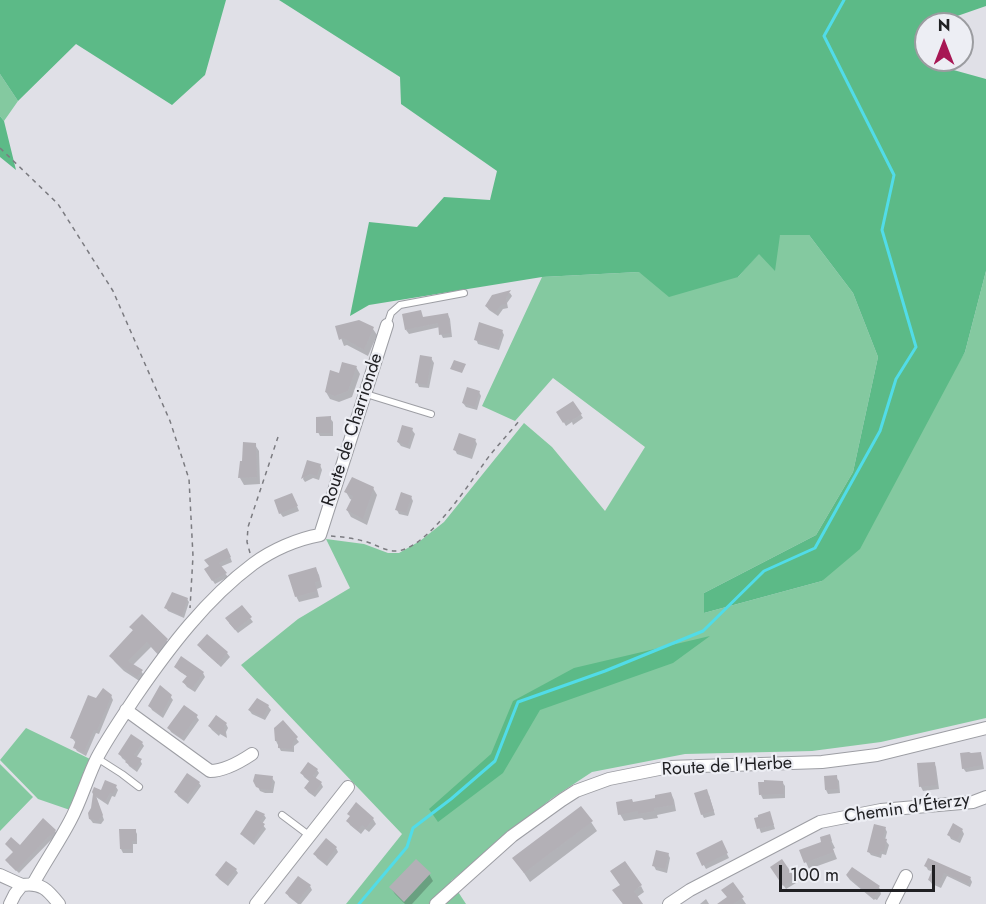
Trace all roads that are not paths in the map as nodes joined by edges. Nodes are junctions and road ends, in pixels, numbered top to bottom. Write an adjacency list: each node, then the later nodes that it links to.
1 (464, 292): 2 (lane)
2 (387, 326): 3 (street, Route de Charrionde)
3 (366, 394): 4 (lane); 5 (street, Route de Charrionde)
4 (431, 414)
5 (126, 710): 7 (street); 8 (street)
6 (986, 728): 20 (street, Route de l'Herbe)
7 (252, 754)
8 (98, 758): 9 (lane); 16 (street)
9 (140, 787)
10 (348, 787): 13 (street)
11 (986, 797): 21 (street, Chemin d'Éterzy)
12 (282, 815): 13 (lane)
13 (310, 836): 19 (street)
14 (0, 875): 16 (street)
15 (906, 876): 22 (street)
16 (28, 884): 17 (street); 18 (street)
17 (10, 904)
18 (59, 904)
19 (256, 904)
20 (436, 904)
21 (669, 904)
22 (892, 904)

